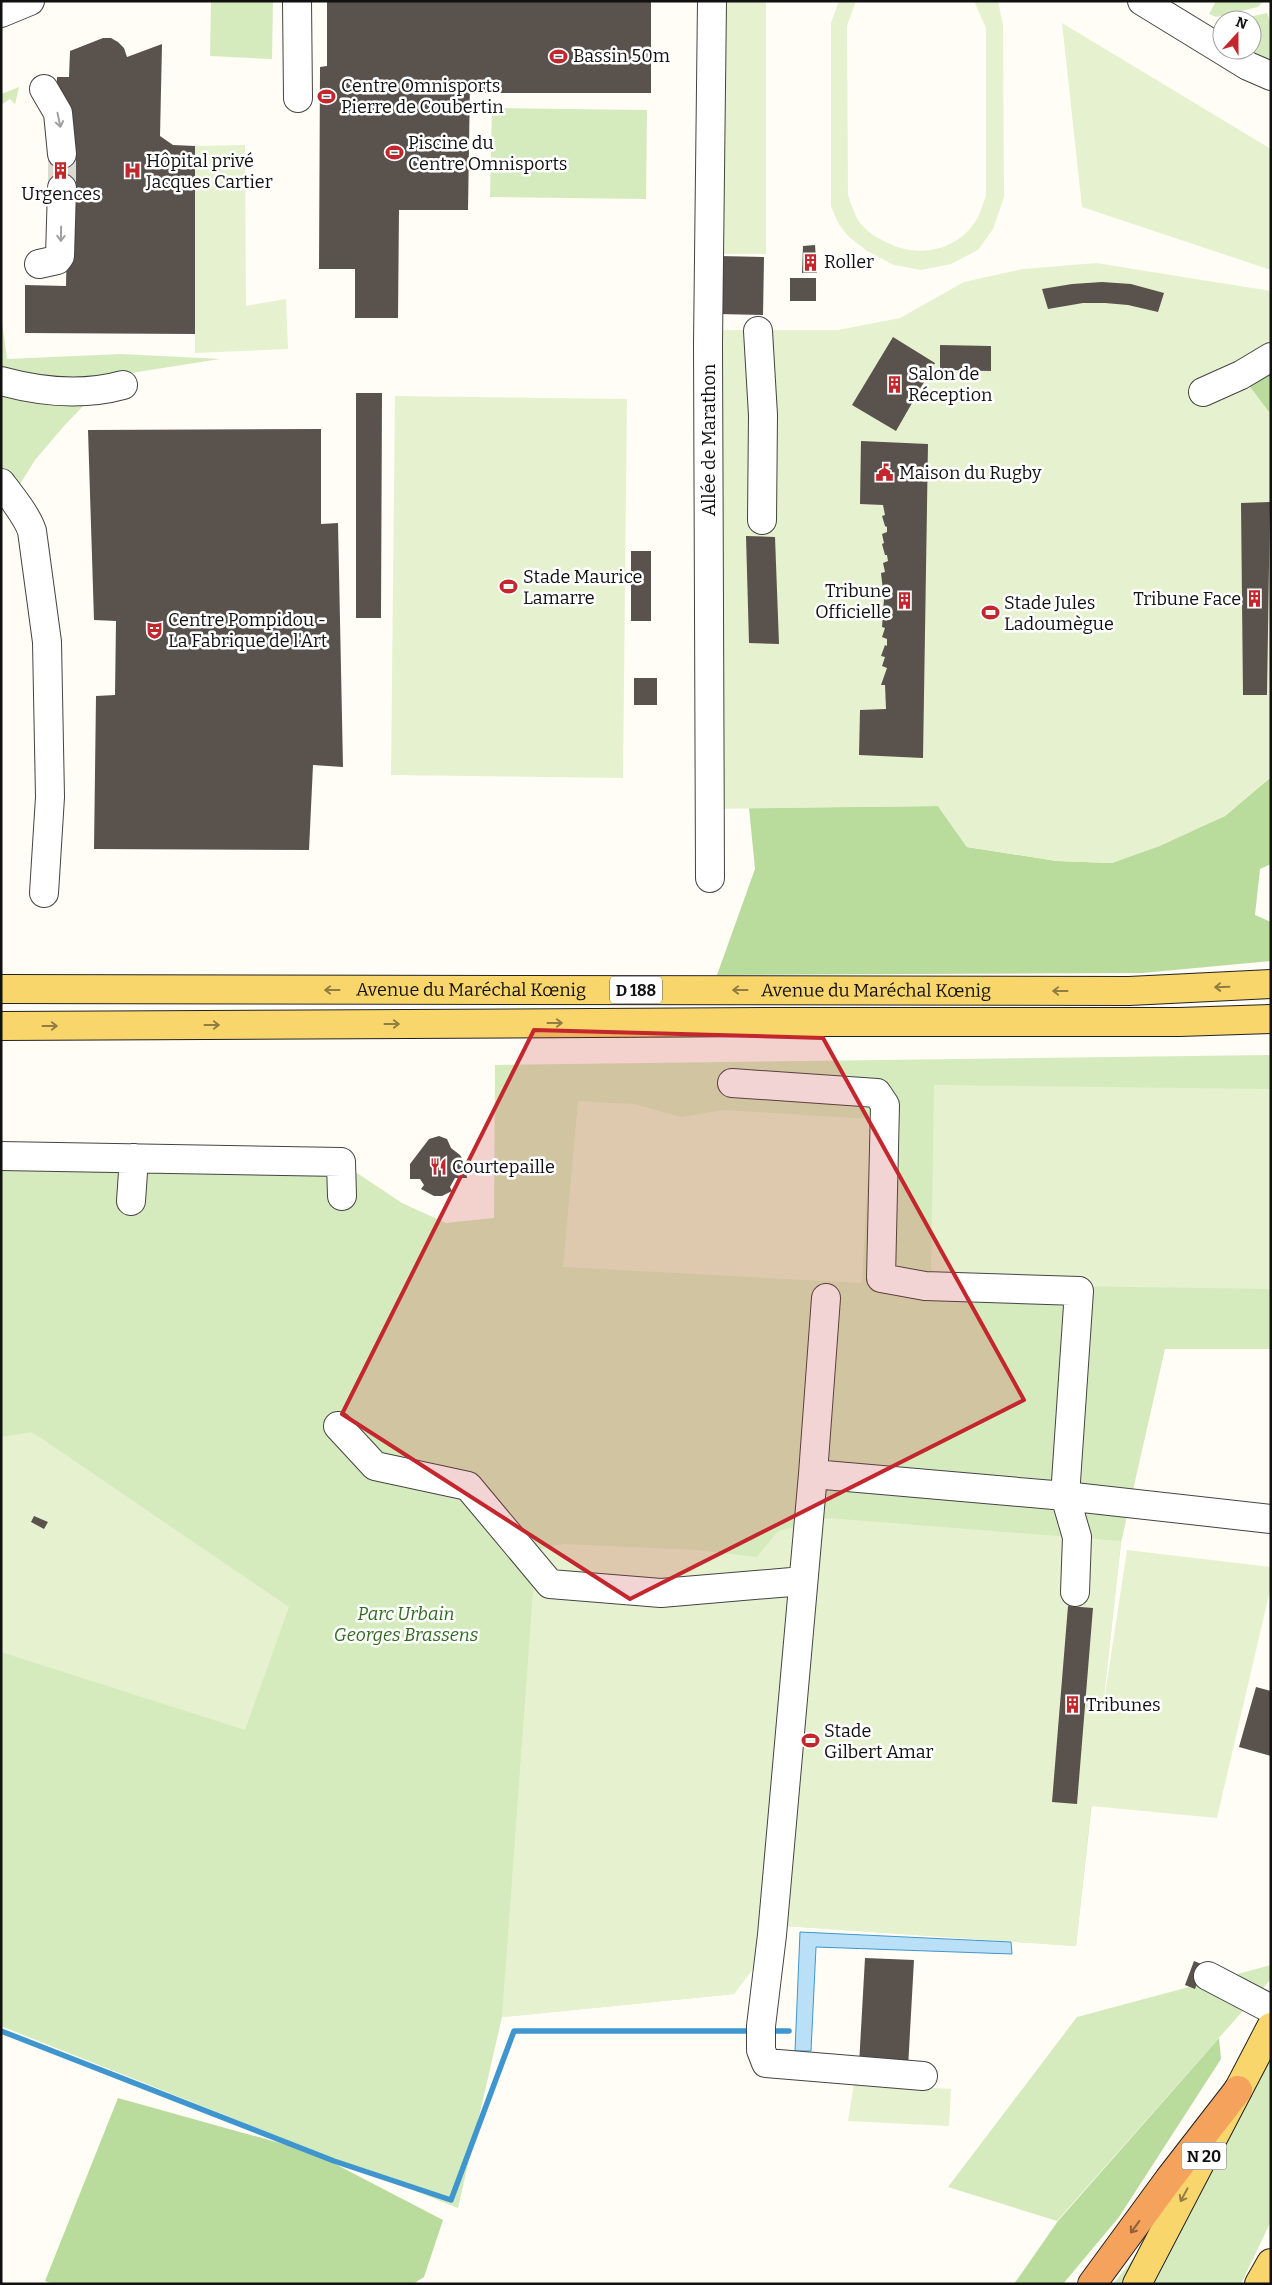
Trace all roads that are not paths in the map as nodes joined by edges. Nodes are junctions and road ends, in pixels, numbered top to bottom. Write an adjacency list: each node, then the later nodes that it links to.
1 (30, 1): 5 (street)
2 (297, 1): 10 (street)
3 (712, 1): 21 (street, Allée de Marathon)
4 (1142, 1): 6 (street)
5 (1, 13)
6 (1212, 44)
7 (1238, 60): 8 (street)
8 (1271, 76)
9 (44, 89): 11 (street, one-way to 11)
10 (298, 98)
11 (62, 154)
12 (62, 188): 13 (street, one-way to 13)
13 (39, 264)
14 (758, 331): 20 (street)
15 (1271, 357): 18 (street)
16 (1, 381): 17 (street)
17 (123, 385)
18 (1203, 392)
19 (1, 483): 22 (street)
20 (762, 520)
21 (710, 878)
22 (44, 893)
23 (1271, 984): 24 (main road, Avenue du Maréchal Kœnig / D 188, one-way to 24)
24 (1, 990)
25 (1271, 1019): 26 (main road, Avenue du Maréchal Kœnig / D 188, one-way to 25)
26 (2, 1026)
27 (732, 1083): 35 (street)
28 (1, 1156): 29 (street)
29 (134, 1158): 30 (street); 31 (street)
30 (342, 1196)
31 (131, 1201)
32 (826, 1298): 34 (street)
33 (338, 1426): 37 (street)
34 (813, 1474): 35 (street); 37 (street)
35 (1065, 1496): 36 (street); 38 (street)
36 (1271, 1519)
37 (803, 1582): 42 (street)
38 (1074, 1592)
39 (1208, 1976): 40 (street)
40 (1271, 2009)
41 (1271, 2027): 43 (main road, N 20)
42 (923, 2076)
43 (1238, 2090): 45 (highway, one-way to 45); 46 (main road, N 20, one-way to 46)
44 (1271, 2263): 47 (main road)
45 (1092, 2284)
46 (1137, 2284)
47 (1259, 2284)

